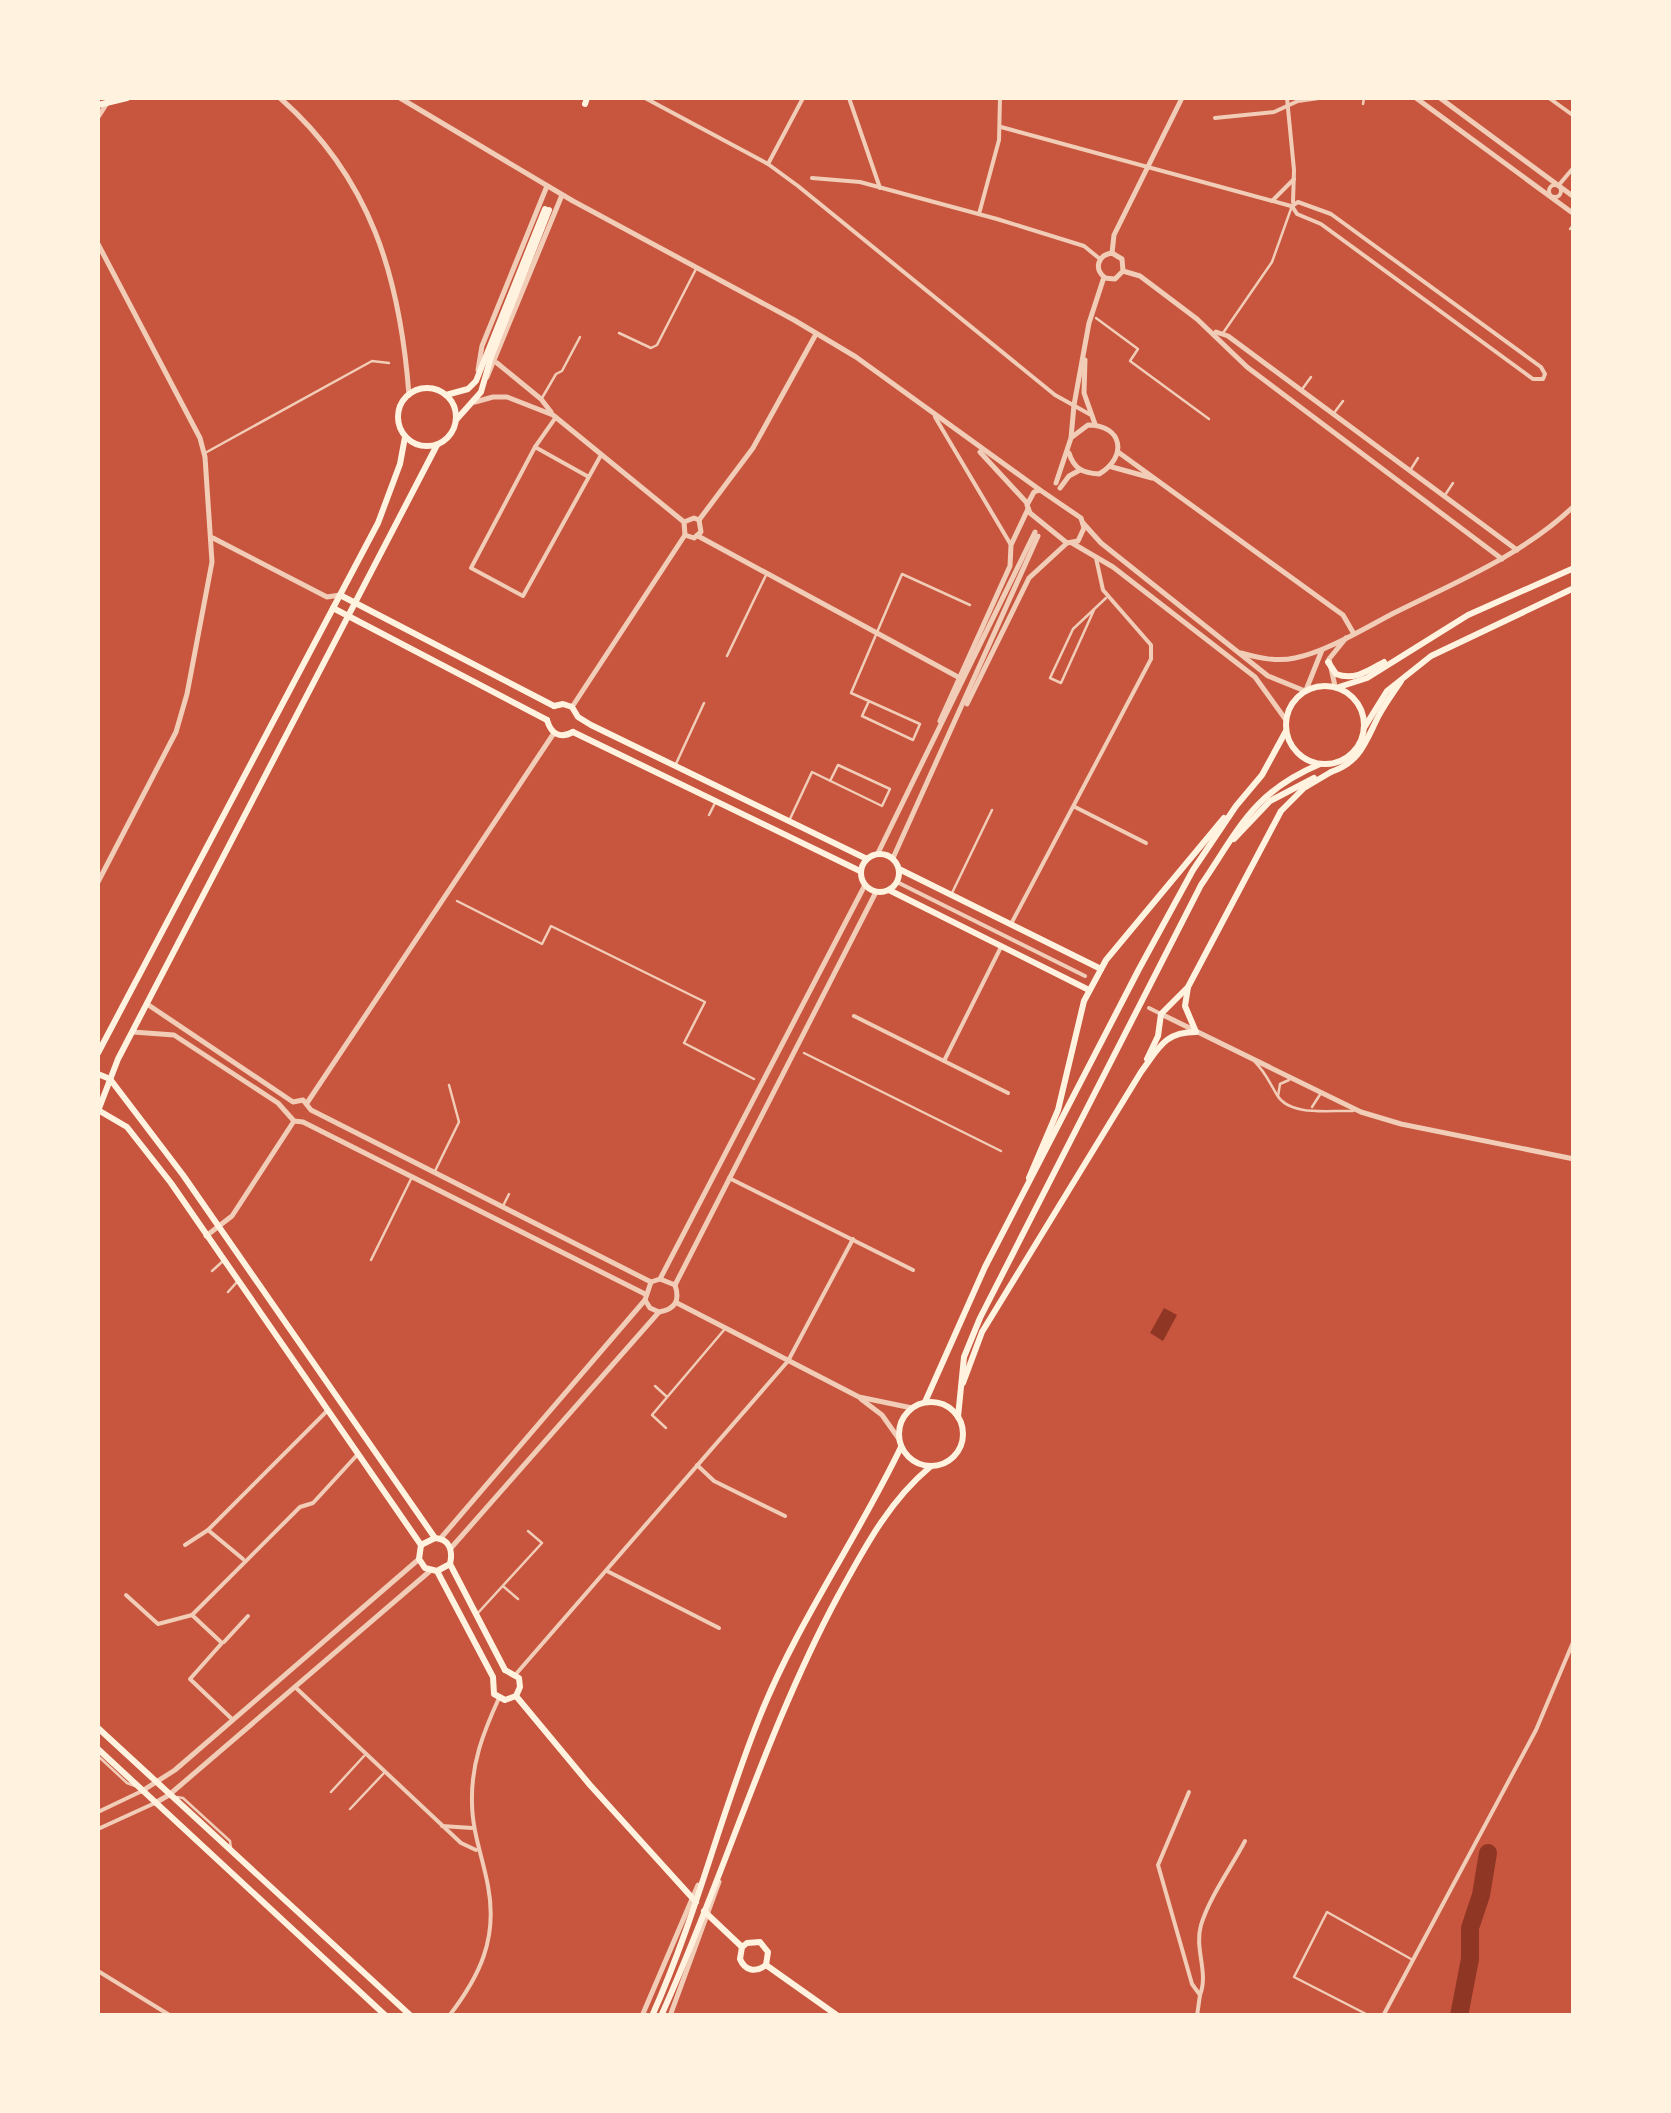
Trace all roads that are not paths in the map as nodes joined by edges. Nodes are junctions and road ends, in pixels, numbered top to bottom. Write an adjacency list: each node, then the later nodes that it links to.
1 (126, 98): 15 (main road)
2 (280, 98): 63 (street)
3 (400, 98): 28 (street)
4 (645, 98): 23 (street)
5 (803, 98): 23 (street)
6 (849, 98): 30 (street)
7 (1000, 98): 22 (street)
8 (1182, 98): 24 (street)
9 (1287, 98): 18 (street)
10 (1319, 98): 18 (street)
11 (1364, 98): 16 (street)
12 (1416, 98): 32 (street)
13 (1440, 98): 29 (street)
14 (1548, 98): 19 (street)
15 (107, 103): 17 (main road); 20 (street)
16 (1363, 104)
17 (98, 105)
18 (1288, 106): 21 (street); 27 (street)
19 (1574, 116)
20 (98, 117)
21 (1215, 118)
22 (1001, 127): 24 (street); 37 (street)
23 (768, 164): 68 (street)
24 (1147, 167): 34 (street); 42 (street)
25 (1574, 167): 29 (street)
26 (812, 178): 30 (street)
27 (1294, 179): 34 (street); 35 (street)
28 (547, 186): 31 (street); 61 (street)
29 (1558, 186): 32 (street); 33 (street)
30 (880, 188): 37 (street)
31 (562, 195): 44 (street); 58 (street)
32 (1552, 196): 38 (street)
33 (1574, 198)
34 (1272, 202): 35 (street)
35 (1292, 206): 47 (street); 49 (street); 55 (street)
36 (547, 209): 61 (main road)
37 (978, 214): 43 (street)
38 (1574, 214)
39 (1574, 224): 40 (street)
40 (1570, 229)
41 (98, 244): 87 (street)
42 (1112, 254): 43 (street); 45 (street)
43 (1100, 259): 46 (street)
44 (697, 267): 52 (street); 54 (street)
45 (1123, 271): 46 (street); 53 (street)
46 (1104, 277): 57 (street)
47 (1440, 293): 48 (street); 49 (street)
48 (1451, 301): 50 (street); 50 (street)
49 (1431, 305): 50 (street)
50 (1443, 314)
51 (1096, 318): 73 (street)
52 (619, 332)
53 (1213, 332): 55 (street); 78 (street)
54 (816, 334): 69 (street); 100 (street)
55 (1222, 334): 62 (street)
56 (580, 338): 65 (street)
57 (1085, 348): 68 (street); 70 (street)
58 (496, 362): 61 (street); 65 (street)
59 (390, 364): 87 (street)
60 (1311, 377): 62 (street)
61 (480, 382): 64 (main road); 67 (main road)
62 (1301, 390): 71 (street)
63 (408, 394): 64 (main road); 79 (main road)
64 (446, 395): 74 (main road)
65 (541, 399): 72 (street)
66 (1343, 401): 71 (street)
67 (475, 402): 72 (street); 74 (main road)
68 (1074, 405): 70 (street); 80 (street)
69 (933, 413): 82 (street); 107 (street)
70 (1091, 414): 76 (street)
71 (1333, 414): 75 (street)
72 (554, 416): 84 (street); 88 (street)
73 (1209, 419)
74 (456, 420): 83 (main road)
75 (1342, 421): 77 (street); 78 (street)
76 (1094, 424): 80 (street); 86 (street)
77 (1350, 427): 81 (street); 92 (street)
78 (1334, 431): 81 (street)
79 (405, 436): 83 (main road); 116 (main road)
80 (1071, 438): 85 (street)
81 (1344, 439): 110 (street)
82 (971, 442): 96 (street); 98 (street)
83 (437, 445): 119 (main road)
84 (535, 447): 93 (street); 93 (street)
85 (1068, 450): 91 (street); 91 (street)
86 (1118, 452): 90 (street); 94 (street)
87 (204, 454): 105 (street)
88 (602, 455): 93 (street); 101 (street)
89 (1418, 458): 92 (street)
90 (1112, 467): 91 (street); 94 (street)
91 (1080, 470)
92 (1410, 470): 97 (street)
93 (587, 476)
94 (1163, 482): 125 (street)
95 (1453, 484): 97 (street)
96 (1040, 490): 98 (street); 102 (street)
97 (1444, 496): 108 (street)
98 (1028, 506): 106 (street); 107 (street)
99 (1574, 506): 108 (street)
100 (698, 520): 101 (street); 104 (street)
101 (684, 522): 103 (street)
102 (1084, 523): 106 (street); 128 (street)
103 (686, 535): 104 (street); 139 (street)
104 (698, 536): 113 (street)
105 (213, 538): 117 (street); 166 (street)
106 (1070, 543): 109 (street); 140 (street)
107 (1010, 544): 132 (street)
108 (1517, 550): 110 (street)
109 (1095, 555): 111 (street); 114 (street)
110 (1502, 559): 125 (street)
111 (1108, 564): 114 (street); 143 (street)
112 (1574, 568): 130 (main road)
113 (768, 572): 124 (street); 129 (street)
114 (1100, 579): 118 (street)
115 (1574, 588): 133 (main road)
116 (340, 594): 117 (street); 119 (main road); 121 (main road)
117 (327, 597): 121 (street)
118 (1107, 597): 122 (street); 154 (street)
119 (357, 603): 123 (main road); 138 (main road)
120 (970, 605): 124 (street)
121 (332, 608): 123 (main road); 186 (main road)
122 (1094, 610): 122 (street)
123 (349, 618): 142 (main road); 179 (main road)
124 (878, 633): 132 (street); 136 (street)
125 (1354, 634): 126 (street)
126 (1346, 638): 127 (street); 131 (street)
127 (1323, 647): 128 (street); 135 (street)
128 (1241, 653): 135 (street)
129 (727, 656)
130 (1399, 657): 131 (main road); 134 (main road)
131 (1328, 662): 134 (street)
132 (958, 677): 148 (street)
133 (1401, 681): 144 (main road); 151 (main road)
134 (1337, 687): 135 (main road); 144 (main road)
135 (1306, 690): 143 (main road)
136 (869, 701): 136 (street)
137 (704, 703): 150 (street)
138 (554, 706): 139 (main road); 142 (main road)
139 (572, 706): 141 (main road)
140 (962, 710): 148 (street); 163 (street)
141 (578, 717): 146 (main road); 150 (main road)
142 (546, 720): 147 (main road)
143 (1286, 720): 145 (main road)
144 (1364, 728): 149 (main road)
145 (1286, 731): 149 (main road); 155 (main road)
146 (573, 732): 147 (main road); 153 (main road)
147 (554, 733): 199 (street)
148 (936, 734): 160 (street)
149 (1320, 764): 161 (main road)
150 (675, 767): 158 (main road)
151 (1331, 772): 161 (main road); 177 (main road)
152 (830, 781): 152 (street); 158 (street)
153 (715, 801): 157 (street); 165 (main road)
154 (1074, 806): 159 (street); 173 (street)
155 (1236, 806): 175 (main road); 211 (main road)
156 (992, 810): 171 (street)
157 (709, 815)
158 (789, 822): 162 (main road)
159 (1146, 843)
160 (878, 854): 162 (main road); 163 (main road)
161 (1222, 855): 232 (main road)
162 (867, 858): 165 (main road)
163 (893, 858): 164 (main road)
164 (899, 869): 167 (main road); 171 (main road)
165 (860, 871): 168 (main road)
166 (98, 882)
167 (897, 882): 169 (main road); 176 (street)
168 (865, 885): 170 (main road); 221 (street)
169 (889, 890): 170 (main road); 174 (main road)
170 (876, 892): 210 (street)
171 (951, 894): 173 (main road)
172 (458, 901): 191 (street)
173 (1011, 924): 175 (main road)
174 (1001, 947): 178 (main road); 188 (street)
175 (1101, 969): 178 (main road)
176 (1085, 976)
177 (1188, 987): 181 (main road); 184 (main road)
178 (1090, 990): 211 (main road)
179 (147, 1004): 183 (main road); 198 (street)
180 (1149, 1008): 181 (street)
181 (1161, 1014): 184 (street); 189 (main road)
182 (854, 1016): 188 (street)
183 (133, 1032): 192 (main road); 203 (street)
184 (1196, 1032): 187 (street); 189 (main road)
185 (804, 1052): 206 (street)
186 (98, 1053)
187 (1250, 1058): 193 (street); 197 (street)
188 (944, 1061): 195 (street)
189 (1142, 1072): 232 (main road)
190 (98, 1074): 192 (main road)
191 (754, 1078)
192 (110, 1079): 201 (main road); 214 (main road)
193 (1292, 1079): 196 (street); 197 (street)
194 (449, 1084): 208 (street)
195 (1008, 1093)
196 (1321, 1093): 200 (street); 202 (street)
197 (1278, 1098): 200 (street)
198 (294, 1102): 199 (street); 203 (street)
199 (309, 1106): 205 (street); 208 (street)
200 (1311, 1108): 202 (street)
201 (98, 1111): 215 (main road)
202 (1361, 1112): 207 (street)
203 (288, 1113): 204 (street)
204 (294, 1121): 205 (street); 214 (street)
205 (303, 1122): 209 (street)
206 (1001, 1151)
207 (1574, 1159)
208 (435, 1172): 213 (street)
209 (412, 1177): 218 (street); 226 (street)
210 (729, 1178): 216 (street); 224 (street)
211 (1028, 1184): 235 (main road)
212 (509, 1194): 213 (street)
213 (503, 1207): 223 (street)
214 (218, 1228): 215 (street); 247 (main road)
215 (206, 1236): 217 (main road)
216 (852, 1239): 219 (street); 230 (street)
217 (224, 1260): 220 (street); 222 (main road)
218 (371, 1260)
219 (913, 1270)
220 (212, 1271)
221 (660, 1279): 223 (street); 224 (street)
222 (238, 1282): 225 (street); 237 (main road)
223 (651, 1282): 226 (street)
224 (674, 1285): 227 (street)
225 (228, 1292)
226 (645, 1297): 228 (street); 247 (street)
227 (676, 1304): 228 (street); 229 (street)
228 (660, 1312): 250 (street)
229 (725, 1328): 230 (street); 233 (street)
230 (788, 1361): 234 (street); 242 (street)
231 (654, 1386): 233 (street)
232 (959, 1394): 238 (main road)
233 (667, 1397): 239 (street)
234 (859, 1397): 236 (street); 240 (street)
235 (926, 1402): 236 (main road); 238 (main road)
236 (912, 1408): 240 (main road)
237 (328, 1410): 241 (main road); 245 (street)
238 (958, 1416): 243 (main road)
239 (666, 1428)
240 (900, 1443): 243 (main road); 294 (main road)
241 (358, 1454): 249 (main road); 252 (street)
242 (698, 1465): 244 (street); 254 (street)
243 (930, 1467): 294 (main road)
244 (785, 1516)
245 (208, 1530): 248 (street); 252 (street)
246 (528, 1531): 256 (street)
247 (437, 1538): 249 (main road); 250 (main road)
248 (185, 1546)
249 (422, 1546): 251 (main road)
250 (451, 1548): 253 (main road)
251 (419, 1559): 255 (main road); 271 (street)
252 (244, 1560): 259 (street)
253 (450, 1564): 255 (main road); 260 (main road)
254 (607, 1570): 262 (street); 266 (street)
255 (434, 1571): 267 (main road); 268 (street)
256 (503, 1586): 258 (street); 260 (street)
257 (126, 1595): 259 (street)
258 (518, 1599)
259 (192, 1615): 264 (street)
260 (476, 1615): 265 (main road)
261 (248, 1616): 264 (street)
262 (719, 1628)
263 (1574, 1640): 293 (street)
264 (222, 1643): 271 (street)
265 (505, 1670): 266 (main road); 267 (main road)
266 (516, 1674): 269 (main road)
267 (493, 1677): 270 (main road)
268 (294, 1687): 274 (street); 277 (street)
269 (516, 1696): 270 (main road); 292 (main road)
270 (499, 1698): 287 (street)
271 (233, 1720): 276 (street)
272 (98, 1728): 276 (main road)
273 (98, 1753): 278 (main road)
274 (364, 1756): 275 (street); 279 (street)
275 (384, 1774): 284 (street); 286 (street)
276 (155, 1782): 278 (street); 281 (main road)
277 (180, 1786): 281 (street); 282 (street)
278 (140, 1788): 283 (main road); 285 (street)
279 (331, 1792)
280 (1189, 1792): 297 (street)
281 (169, 1795): 282 (street); 283 (street); 290 (main road)
282 (184, 1798): 290 (street)
283 (155, 1803): 288 (street); 300 (main road)
284 (350, 1809)
285 (98, 1812)
286 (442, 1826): 287 (street); 291 (street)
287 (474, 1828): 291 (street)
288 (98, 1829)
289 (1244, 1841): 297 (street)
290 (231, 1850): 301 (main road)
291 (479, 1851): 302 (street)
292 (742, 1947): 295 (main road); 295 (main road)
293 (1412, 1960): 298 (street); 309 (street)
294 (679, 1965): 303 (street); 304 (main road); 305 (main road); 306 (street)
295 (766, 1965): 307 (main road)
296 (98, 1970): 299 (street)
297 (1200, 1995): 308 (street)
298 (1369, 2015)
299 (170, 2016)
300 (386, 2016)
301 (411, 2016)
302 (449, 2016)
303 (642, 2016)
304 (652, 2016)
305 (661, 2016)
306 (670, 2016)
307 (838, 2016)
308 (1197, 2016)
309 (1383, 2016)

